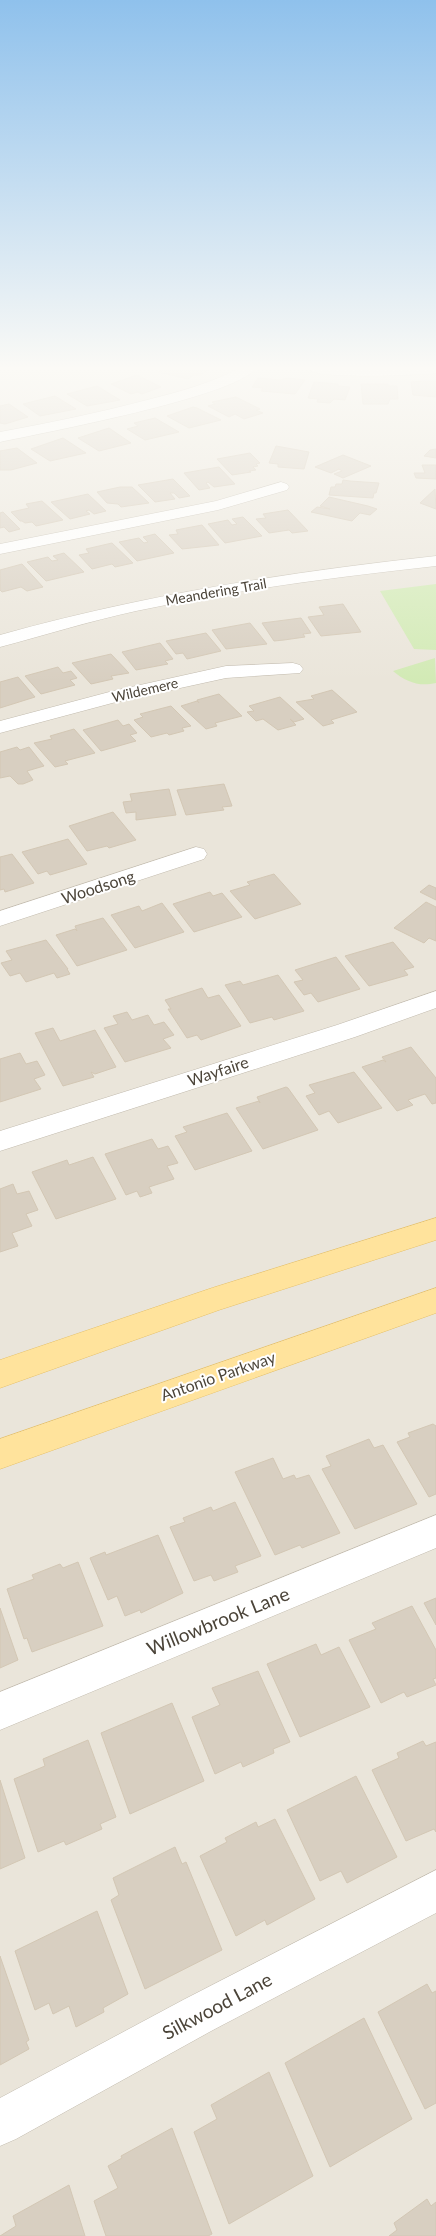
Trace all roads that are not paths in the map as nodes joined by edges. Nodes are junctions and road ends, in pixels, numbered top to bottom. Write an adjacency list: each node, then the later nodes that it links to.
1 (281, 487): 2 (street)
2 (0, 550)
3 (436, 561): 4 (street, Meandering Trail)
4 (0, 641)
5 (293, 669): 6 (street, Wildemere)
6 (0, 727)
7 (196, 854): 8 (street, Woodsong)
8 (0, 919)
9 (436, 999): 10 (street, Wayfaire)
10 (0, 1141)
11 (436, 1229): 13 (main road)
12 (436, 1300): 14 (main road, Antonio Parkway)
13 (0, 1374)
14 (0, 1454)
15 (436, 1531): 16 (street, Willowbrook Lane)
16 (0, 1711)
17 (436, 1891): 18 (street, Silkwood Lane)
18 (0, 2123)

